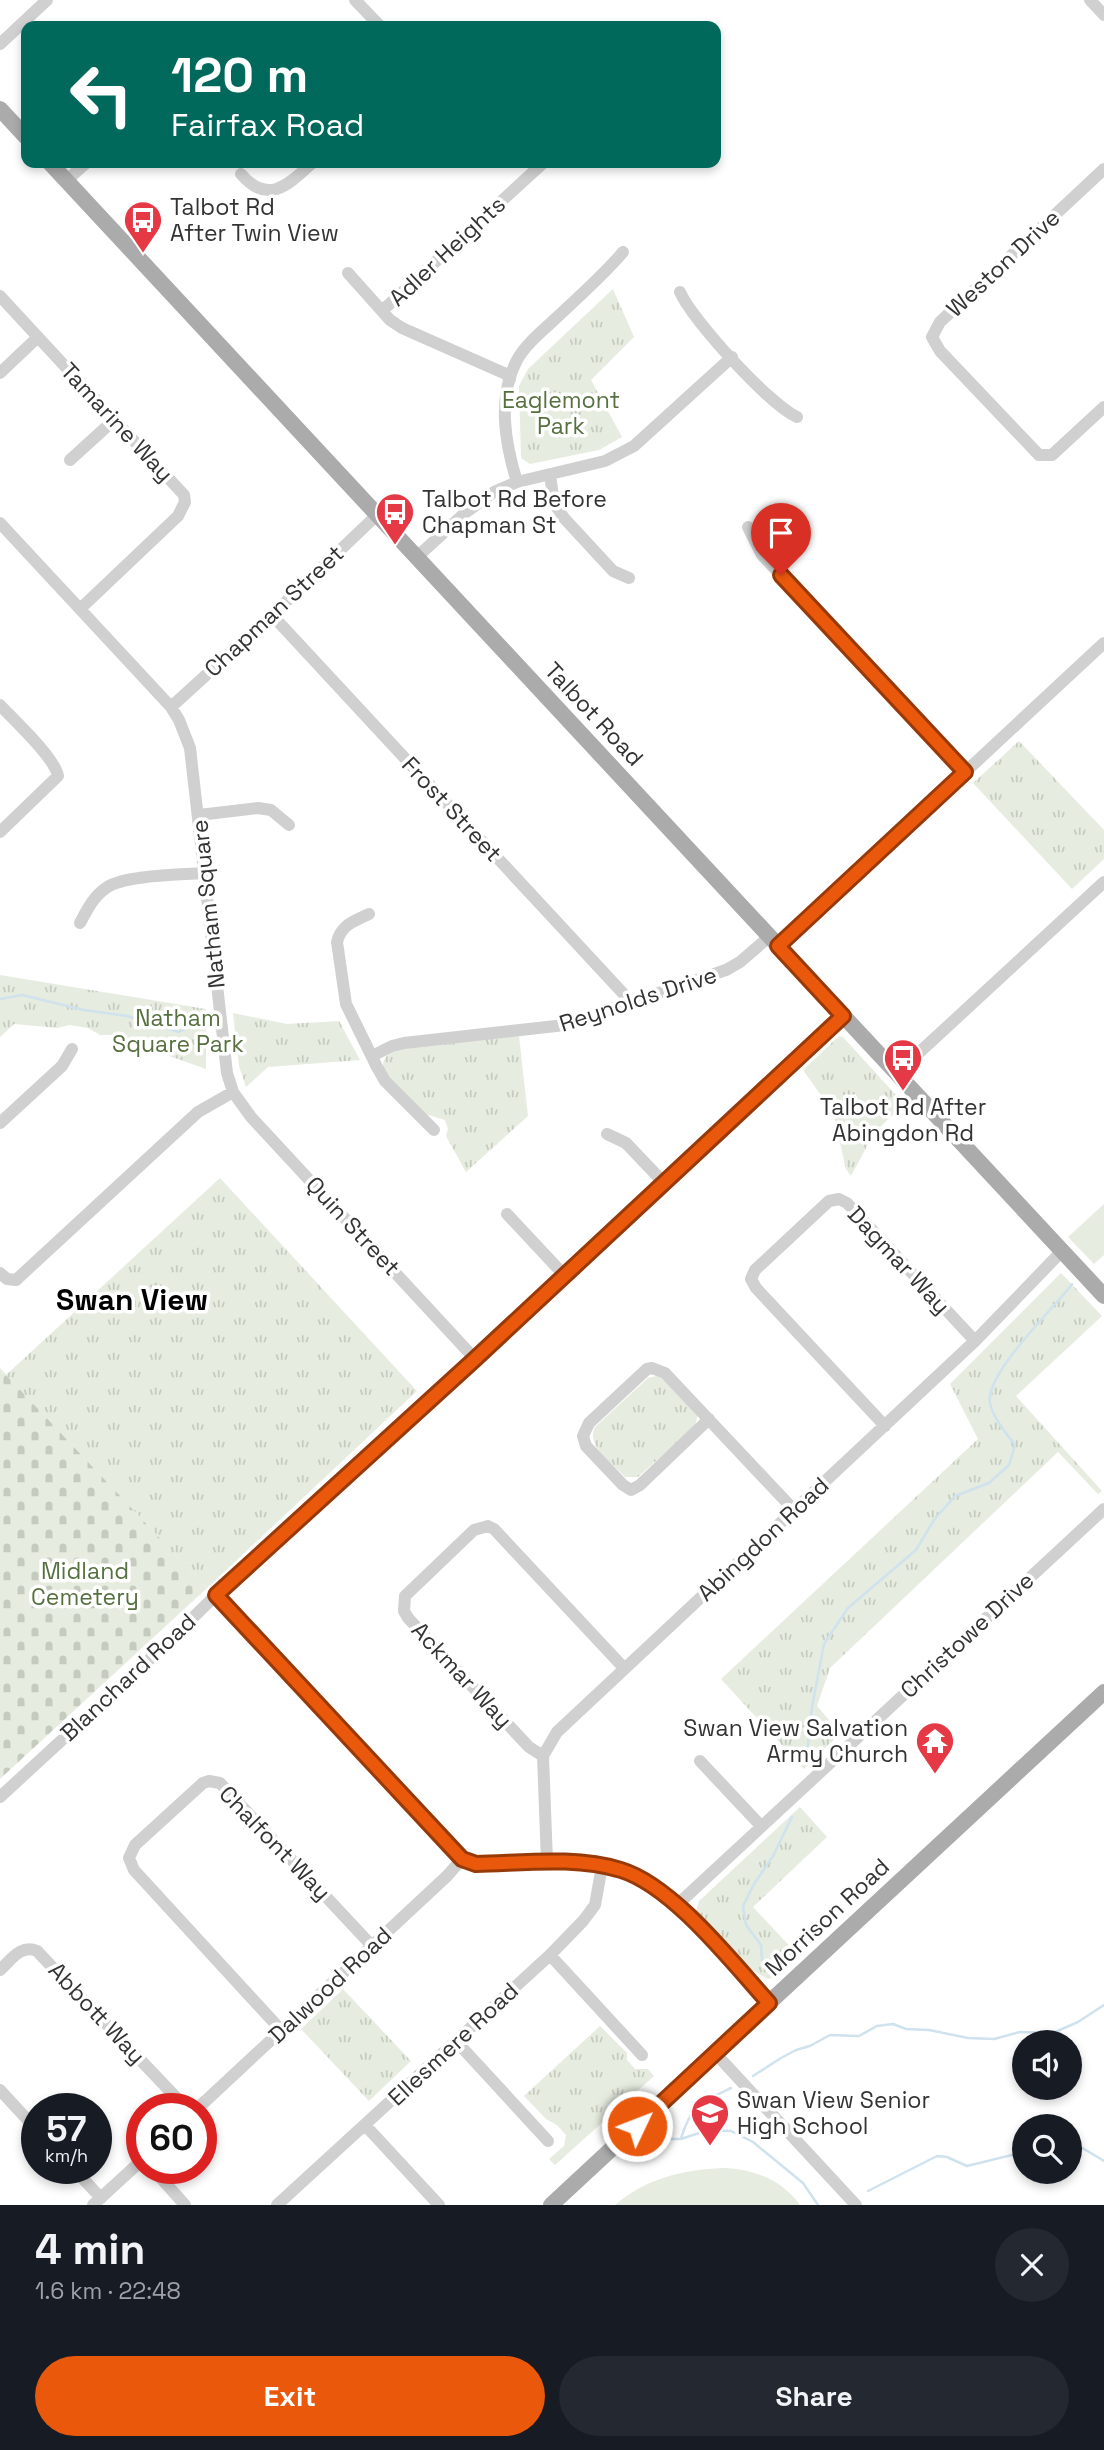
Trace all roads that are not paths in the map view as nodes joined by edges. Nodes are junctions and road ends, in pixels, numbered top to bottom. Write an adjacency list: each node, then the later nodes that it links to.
1 (47, 0): 5 (street)
2 (355, 0): 6 (street)
3 (1090, 0): 4 (street)
4 (1104, 15)
5 (25, 21)
6 (375, 21)
7 (21, 24): 8 (street)
8 (0, 44)
9 (0, 109): 10 (main road)
10 (21, 132)
11 (55, 168): 17 (main road, Talbot Road)
12 (80, 168): 17 (street)
13 (307, 168): 16 (street)
14 (538, 168): 22 (street, Adler Heights)
15 (1104, 169): 27 (street, Weston Drive)
16 (241, 174)
17 (67, 180): 33 (main road, Talbot Road)
18 (623, 252): 26 (street)
19 (348, 273): 22 (street)
20 (680, 292): 24 (street)
21 (0, 296): 23 (street, Tamarine Way)
22 (383, 310): 26 (street)
23 (38, 337): 25 (street); 29 (street, Tamarine Way)
24 (732, 357): 28 (street); 31 (street)
25 (0, 373)
26 (510, 379): 32 (street)
27 (1104, 407)
28 (796, 417)
29 (114, 420): 30 (street); 38 (street, Tamarine Way)
30 (70, 460)
31 (550, 475): 32 (street); 37 (street)
32 (517, 482): 36 (street)
33 (378, 514): 36 (main road, Talbot Road); 39 (street, Chapman Street)
34 (0, 523): 38 (street, Natham Square)
35 (748, 527): 43 (street)
36 (417, 557): 51 (main road, Talbot Road)
37 (629, 578)
38 (80, 609): 42 (street, Natham Square)
39 (272, 615): 42 (street, Chapman Street); 52 (street, Frost Street)
40 (1104, 643): 43 (street, Reynolds Drive)
41 (0, 705): 46 (street)
42 (171, 708): 44 (street, Natham Square)
43 (965, 772): 51 (street, Reynolds Drive)
44 (199, 815): 45 (street); 47 (street, Natham Square)
45 (289, 825)
46 (0, 832)
47 (203, 873): 50 (street); 57 (street, Natham Square)
48 (1104, 881): 56 (street)
49 (369, 914): 55 (street)
50 (80, 923)
51 (774, 941): 52 (street, Reynolds Drive); 53 (main road, Talbot Road)
52 (632, 1003): 55 (street, Reynolds Drive)
53 (843, 1016): 56 (main road, Talbot Road); 61 (street, Blanchard Road)
54 (72, 1049): 58 (street)
55 (372, 1056): 59 (street)
56 (897, 1073): 63 (main road, Talbot Road)
57 (233, 1092): 64 (street); 68 (street, Quin Street)
58 (0, 1123)
59 (434, 1130)
60 (607, 1134): 61 (street)
61 (664, 1183): 65 (street, Blanchard Road)
62 (507, 1214): 65 (street)
63 (1062, 1251): 66 (main road, Talbot Road); 67 (street, Abingdon Road)
64 (0, 1273)
65 (565, 1276): 68 (street, Blanchard Road)
66 (1104, 1296)
67 (975, 1341): 70 (street, Abingdon Road); 70 (street, Dagmar Way)
68 (475, 1359): 73 (street, Blanchard Road)
69 (709, 1419): 69 (street); 72 (street)
70 (885, 1426): 72 (street, Abingdon Road)
71 (1104, 1509): 79 (street, Christowe Drive)
72 (794, 1510): 74 (street, Abingdon Road)
73 (216, 1595): 78 (street, Blanchard Road); 80 (street)
74 (624, 1668): 76 (street, Abingdon Road); 76 (street, Ackmar Way)
75 (1104, 1692): 87 (main road, Morrison Road)
76 (543, 1756): 81 (street)
77 (700, 1761): 79 (street)
78 (0, 1797)
79 (761, 1826): 83 (street, Christowe Drive)
80 (462, 1859): 81 (street); 84 (street, Dalwood Road)
81 (547, 1862): 82 (street)
82 (602, 1866): 83 (street); 85 (street, Ellesmere Road)
83 (677, 1905): 87 (street)
84 (372, 1945): 88 (street, Dalwood Road); 88 (street, Chalfont Way)
85 (550, 1955): 89 (street, Ellesmere Road); 91 (street)
86 (0, 1970): 93 (street, Abbott Way)
87 (769, 2003): 90 (main road, Morrison Road)
88 (281, 2030): 94 (street, Dalwood Road)
89 (456, 2041): 96 (street, Ellesmere Road); 97 (street)
90 (715, 2053): 105 (main road, Morrison Road); 106 (street)
91 (642, 2055)
92 (0, 2091): 95 (street)
93 (172, 2093)
94 (214, 2093)
95 (21, 2113)
96 (365, 2125): 103 (street, Ellesmere Road); 104 (street)
97 (548, 2141)
98 (126, 2175): 101 (street)
99 (84, 2184): 101 (street)
100 (166, 2184): 102 (street)
101 (97, 2202)
102 (185, 2205)
103 (277, 2205)
104 (439, 2205)
105 (551, 2205)
106 (856, 2205)

